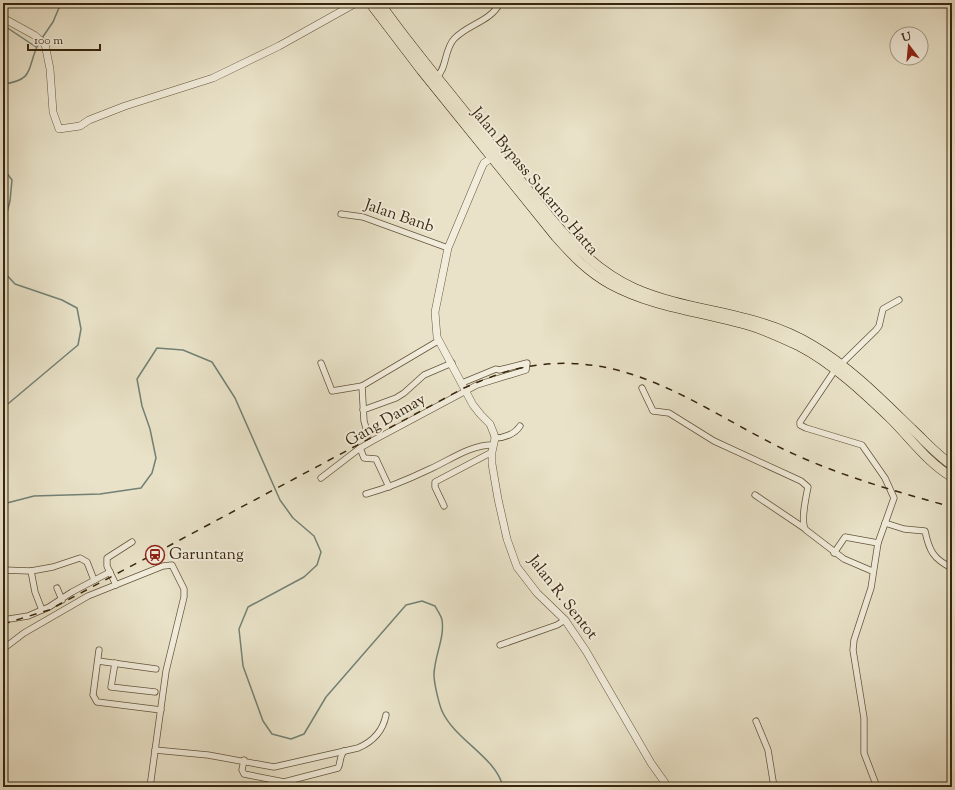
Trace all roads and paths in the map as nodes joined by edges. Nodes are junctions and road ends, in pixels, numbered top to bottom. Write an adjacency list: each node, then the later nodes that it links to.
1 (356, 3): 5 (street)
2 (370, 3): 7 (highway, Jalan Bypass Sukarno Hatta)
3 (380, 3): 6 (highway, Jalan Bypass Sukarno Hatta)
4 (500, 3): 6 (street)
5 (3, 18)
6 (436, 78): 7 (highway, Jalan Bypass Sukarno Hatta)
7 (495, 156): 9 (street); 14 (highway, Jalan Bypass Sukarno Hatta)
8 (341, 214): 9 (street, Jalan Banb)
9 (448, 248): 11 (street)
10 (899, 300): 14 (street)
11 (438, 341): 12 (street); 16 (street)
12 (452, 362): 15 (street); 19 (street)
13 (321, 363): 16 (street)
14 (838, 367): 25 (highway, Jalan Bypass Sukarno Hatta); 26 (highway, Jalan Bypass Sukarno Hatta); 32 (street)
15 (462, 383): 18 (street); 18 (street, Gang Damay)
16 (362, 386): 19 (street)
17 (642, 388): 33 (street)
18 (466, 391): 22 (street); 23 (street, Gang Damay)
19 (363, 410): 21 (street)
20 (520, 426): 22 (street)
21 (368, 435)
22 (495, 438): 24 (street, Jalan R. Sentot)
23 (360, 448): 27 (street, Gang Damay); 28 (street)
24 (492, 448): 28 (street); 31 (street); 48 (street, Jalan R. Sentot)
25 (952, 464)
26 (952, 477)
27 (321, 478)
28 (389, 487): 29 (street)
29 (366, 494)
30 (755, 495): 33 (street)
31 (444, 506)
32 (885, 522): 35 (street); 37 (street)
33 (804, 528): 36 (street)
34 (132, 542): 41 (street)
35 (878, 543): 36 (street); 40 (street)
36 (834, 553): 40 (street)
37 (952, 568)
38 (3, 570): 39 (street)
39 (30, 570): 42 (street); 46 (street)
40 (872, 571): 65 (street)
41 (110, 572): 42 (street); 43 (street)
42 (94, 580): 45 (street)
43 (116, 585): 50 (street); 56 (street)
44 (57, 588): 45 (street)
45 (62, 600): 46 (street)
46 (42, 610): 47 (street)
47 (3, 620)
48 (565, 620): 49 (street); 63 (street, Jalan R. Sentot)
49 (500, 645)
50 (3, 649)
51 (99, 650): 52 (street)
52 (98, 661): 53 (street); 56 (street)
53 (115, 663): 54 (street); 55 (street)
54 (156, 670)
55 (155, 692)
56 (161, 710): 59 (street)
57 (386, 715): 60 (street)
58 (756, 721): 64 (street)
59 (155, 750): 61 (street); 62 (street)
60 (344, 751): 61 (street); 61 (street)
61 (244, 760)
62 (150, 787)
63 (668, 787)
64 (774, 787)
65 (877, 787)

